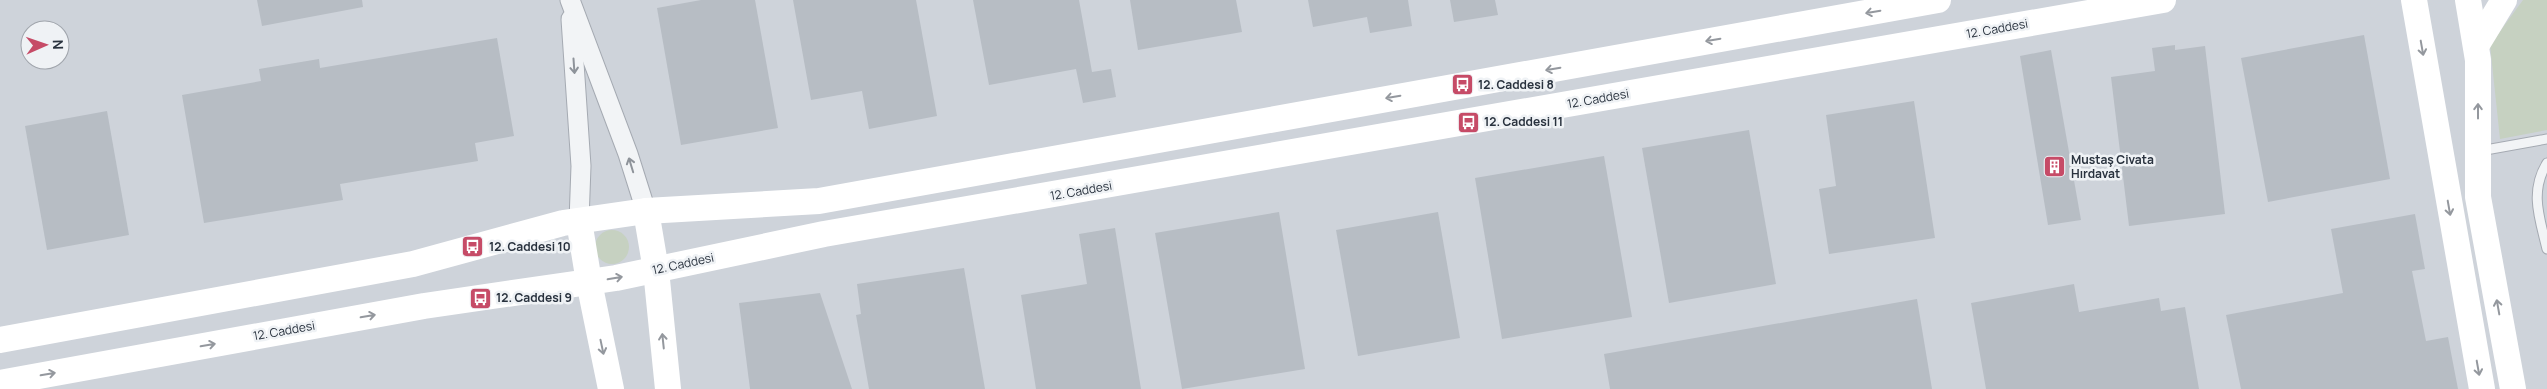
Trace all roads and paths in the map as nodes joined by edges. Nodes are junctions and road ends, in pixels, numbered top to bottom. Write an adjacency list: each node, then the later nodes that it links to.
1 (569, 0): 11 (street, one-way to 1); 12 (street, one-way to 12)
2 (1938, 0): 11 (street, one-way to 11)
3 (2163, 0): 14 (street, 12. Caddesi)
4 (2414, 0): 20 (street, one-way to 20)
5 (2468, 0): 7 (street)
6 (2504, 0): 7 (street)
7 (2476, 46): 9 (street, one-way to 7)
8 (2547, 139): 9 (lane)
9 (2478, 151): 21 (street, one-way to 9)
10 (2547, 163): 13 (lane)
11 (646, 211): 12 (street); 14 (street)
12 (579, 221): 15 (street); 16 (street)
13 (2547, 250)
14 (656, 270): 15 (street, 12. Caddesi, one-way to 14); 19 (street, one-way to 14)
15 (589, 282): 17 (street, 12. Caddesi, one-way to 15); 18 (street, one-way to 18)
16 (0, 340)
17 (0, 383)
18 (611, 389)
19 (668, 389)
20 (2482, 389)
21 (2513, 389)

